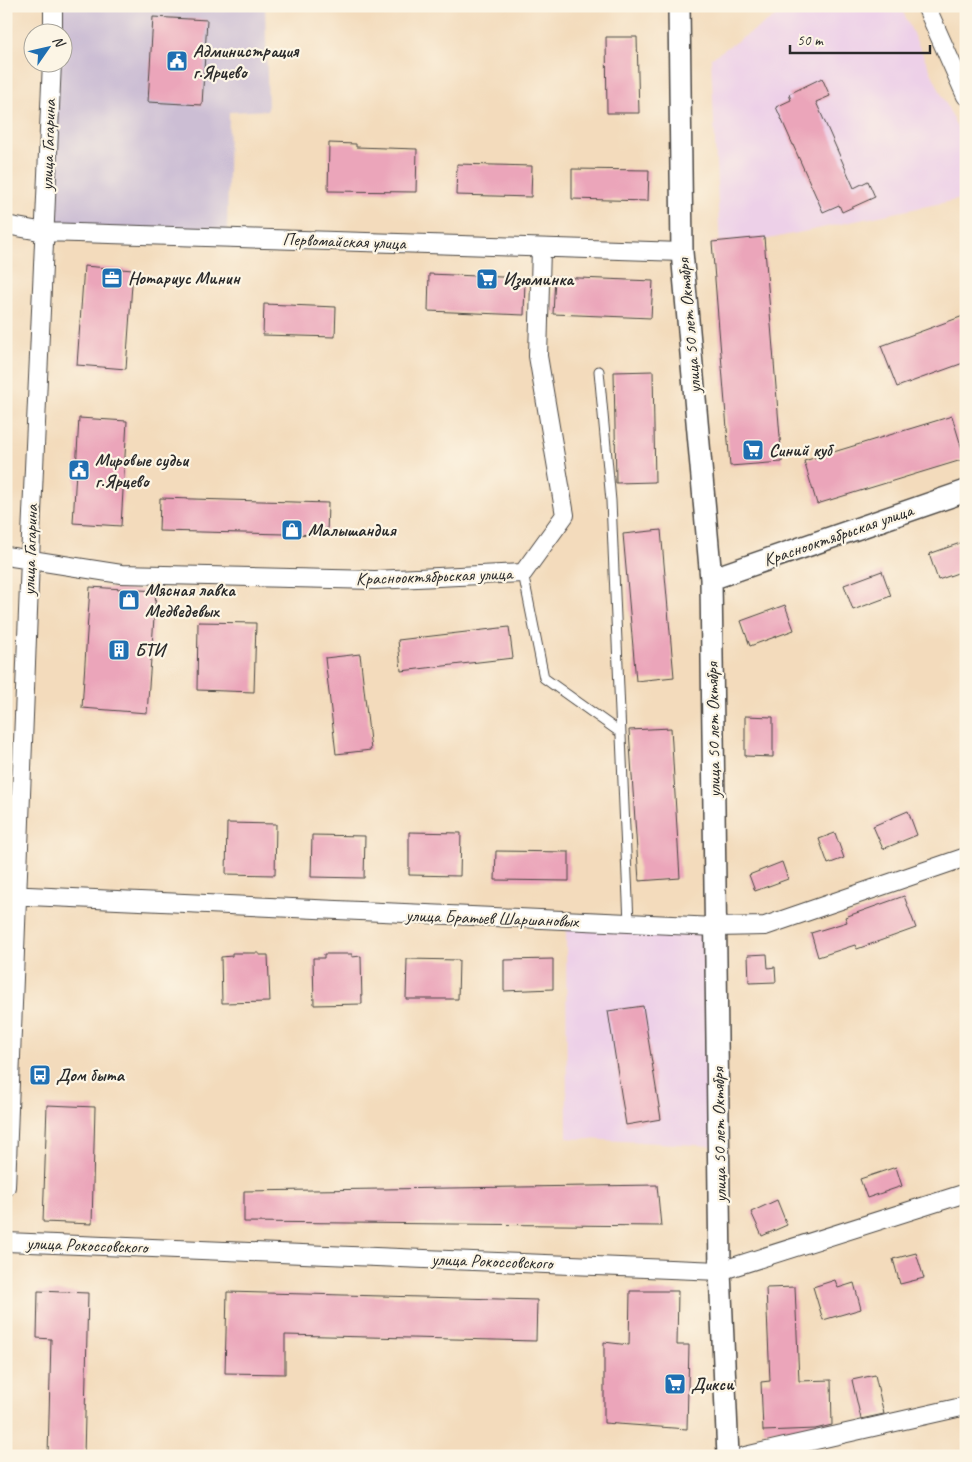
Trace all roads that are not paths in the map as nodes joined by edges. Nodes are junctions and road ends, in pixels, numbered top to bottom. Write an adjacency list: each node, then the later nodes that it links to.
1 (54, 6): 4 (street)
2 (678, 6): 10 (street, улица 50 лет Октября)
3 (926, 6): 6 (street)
4 (53, 22)
5 (52, 72): 8 (street, улица Гагарина)
6 (966, 96)
7 (6, 225): 8 (street, Первомайская улица)
8 (45, 232): 9 (street, Первомайская улица); 14 (street, улица Гагарина)
9 (541, 248): 10 (street, Первомайская улица); 15 (street, Краснооктябрьская улица)
10 (682, 252): 16 (street, улица 50 лет Октября)
11 (599, 371): 17 (lane)
12 (966, 491): 16 (street, Краснооктябрьская улица)
13 (6, 556): 14 (street, Краснооктябрьская улица)
14 (30, 559): 15 (street, Краснооктябрьская улица); 19 (street, улица Гагарина)
15 (523, 573): 17 (lane)
16 (711, 579): 21 (street, улица 50 лет Октября)
17 (621, 733): 20 (lane)
18 (966, 857): 21 (street, улица Братьев Шаршановых)
19 (11, 896): 20 (street, улица Братьев Шаршановых); 22 (street, улица Гагарина)
20 (629, 924): 21 (street, улица Братьев Шаршановых)
21 (716, 927): 25 (street, улица 50 лет Октября)
22 (6, 1187)
23 (966, 1193): 25 (street, улица Рокоссовского)
24 (6, 1242): 25 (street, улица Рокоссовского)
25 (720, 1271): 27 (street, улица 50 лет Октября)
26 (966, 1406): 28 (street)
27 (728, 1456)
28 (745, 1456)

